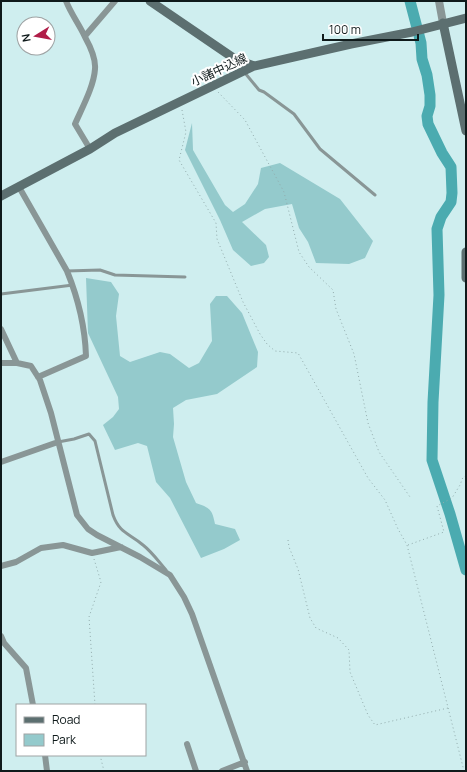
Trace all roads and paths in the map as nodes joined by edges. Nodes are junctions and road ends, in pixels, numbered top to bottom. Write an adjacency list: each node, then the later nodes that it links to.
1 (66, 1): 7 (street)
2 (115, 1): 7 (street)
3 (150, 1): 8 (main road)
4 (439, 1): 6 (street)
5 (466, 18): 6 (main road, 小諸中込線)
6 (443, 23): 8 (main road, 小諸中込線); 12 (main road)
7 (85, 36): 13 (street)
8 (254, 66): 9 (main road, 小諸中込線)
9 (244, 71): 10 (main road, 小諸中込線); 15 (lane)
10 (212, 86): 11 (main road, 小諸中込線); 30 (path)
11 (181, 102): 13 (main road, 小諸中込線); 32 (path)
12 (466, 131)
13 (90, 149): 14 (main road, 小諸中込線)
14 (20, 187): 16 (main road, 小諸中込線); 18 (street)
15 (375, 195)
16 (1, 196)
17 (466, 252): 20 (main road)
18 (67, 271): 19 (lane); 21 (street)
19 (185, 276)
20 (466, 278)
21 (73, 285): 22 (lane); 26 (street)
22 (1, 294)
23 (1, 329): 25 (street)
24 (1, 363): 25 (street)
25 (17, 363): 26 (street)
26 (38, 377): 27 (street)
27 (58, 442): 28 (street); 33 (street); 36 (lane)
28 (1, 462)
29 (466, 476): 32 (path)
30 (410, 497)
31 (288, 540): 40 (path)
32 (408, 545): 40 (path)
33 (121, 547): 34 (street); 36 (street)
34 (92, 553): 35 (street); 39 (path)
35 (1, 566)
36 (170, 574): 44 (street)
37 (1, 636): 38 (street)
38 (33, 704)
39 (95, 704)
40 (448, 708): 50 (path)
41 (187, 744): 47 (street)
42 (45, 756): 45 (street)
43 (100, 756): 46 (path)
44 (245, 762): 48 (street); 49 (street)
45 (47, 771)
46 (104, 771)
47 (196, 771)
48 (222, 771)
49 (247, 771)
50 (464, 771)

